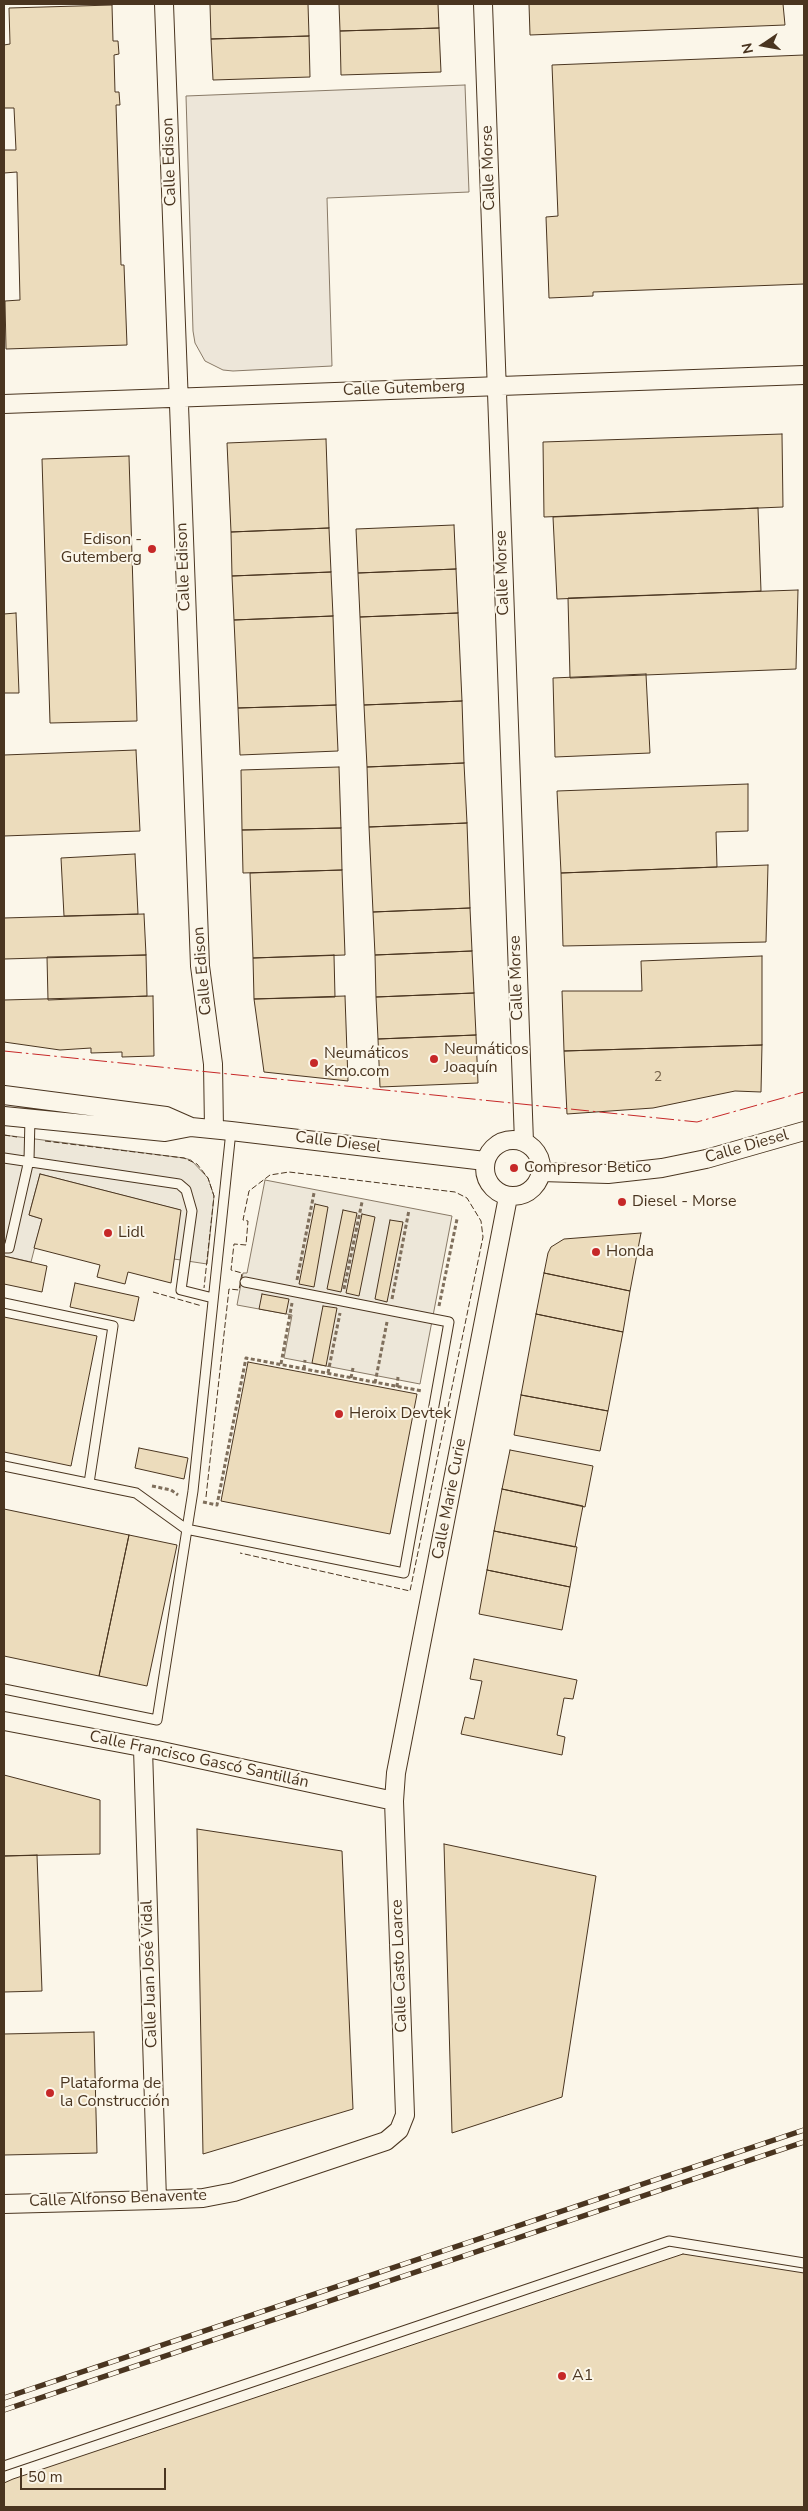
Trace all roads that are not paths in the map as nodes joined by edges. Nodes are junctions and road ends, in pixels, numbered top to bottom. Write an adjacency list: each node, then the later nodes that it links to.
1 (164, 4): 5 (street, Calle Edison)
2 (483, 4): 4 (street, Calle Morse)
3 (804, 375): 4 (street, Calle Gutemberg)
4 (496, 386): 5 (street, Calle Gutemberg); 13 (street, Calle Morse)
5 (178, 398): 6 (street, Calle Gutemberg); 11 (street, Calle Edison)
6 (4, 404)
7 (4, 1095): 10 (street, Calle Diesel)
8 (4, 1116): 9 (street, Calle Diesel)
9 (30, 1118): 10 (street, Calle Diesel); 15 (lane)
10 (191, 1127): 11 (street, Calle Diesel)
11 (223, 1130): 16 (street, Calle Diesel); 21 (lane)
12 (804, 1131): 17 (street, Calle Diesel)
13 (524, 1142): 16 (street); 17 (street)
14 (4, 1158): 15 (lane)
15 (29, 1160): 19 (lane); 21 (lane)
16 (485, 1161): 18 (street)
17 (541, 1172): 18 (street)
18 (508, 1196): 29 (street, Calle Marie Curie)
19 (4, 1248)
20 (245, 1282): 25 (lane)
21 (213, 1298): 25 (lane)
22 (4, 1303): 24 (lane)
23 (4, 1466): 24 (lane)
24 (88, 1484): 25 (lane)
25 (186, 1529): 26 (lane)
26 (4, 1689)
27 (4, 1721): 28 (street, Calle Francisco Gascó Santillán)
28 (142, 1749): 29 (street, Calle Francisco Gascó Santillán); 31 (street, Calle Juan José Vidal)
29 (394, 1801): 30 (street, Calle Casto Loarce)
30 (399, 2130): 31 (street, Calle Alfonso Benavente)
31 (157, 2200): 32 (street, Calle Alfonso Benavente)
32 (4, 2204)
33 (804, 2263): 34 (lane)
34 (4, 2466)

